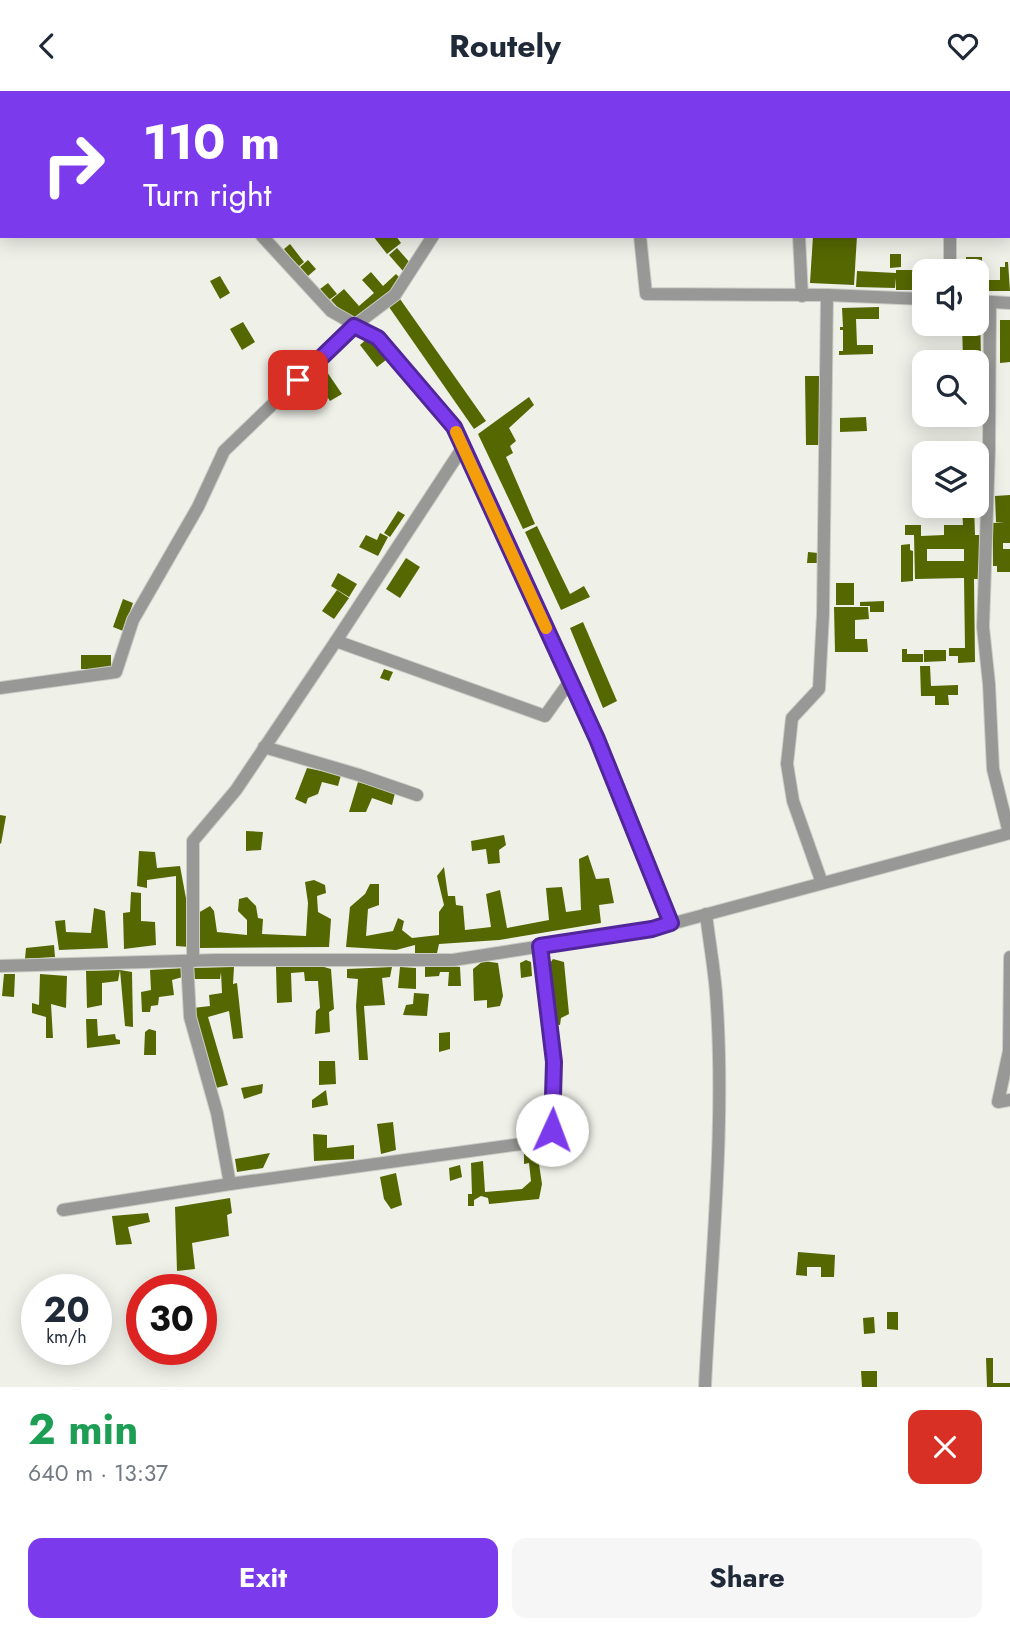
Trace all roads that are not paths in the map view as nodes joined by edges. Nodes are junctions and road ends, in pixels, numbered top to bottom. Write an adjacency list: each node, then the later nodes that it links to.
1 (264, 238): 12 (street)
2 (432, 238): 12 (street)
3 (640, 238): 8 (street)
4 (799, 238): 8 (street)
5 (950, 238): 6 (street)
6 (950, 259)
7 (827, 295): 8 (street); 9 (street); 21 (street)
8 (802, 296)
9 (912, 299)
10 (989, 301): 11 (street)
11 (1010, 303)
12 (354, 326): 14 (street); 17 (street)
13 (984, 336): 20 (street)
14 (463, 447): 15 (street); 16 (street)
15 (336, 641): 16 (street); 18 (street)
16 (570, 681): 23 (street)
17 (0, 688)
18 (264, 747): 19 (street); 26 (street)
19 (417, 795)
20 (1010, 833): 21 (street)
21 (822, 883): 22 (street)
22 (706, 914): 23 (street); 31 (street)
23 (671, 923): 24 (street)
24 (540, 946): 26 (street); 29 (street)
25 (1010, 957): 28 (street)
26 (190, 961): 27 (street); 29 (street)
27 (0, 966)
28 (1010, 1100)
29 (230, 1184): 30 (street)
30 (63, 1210)
31 (705, 1387)

